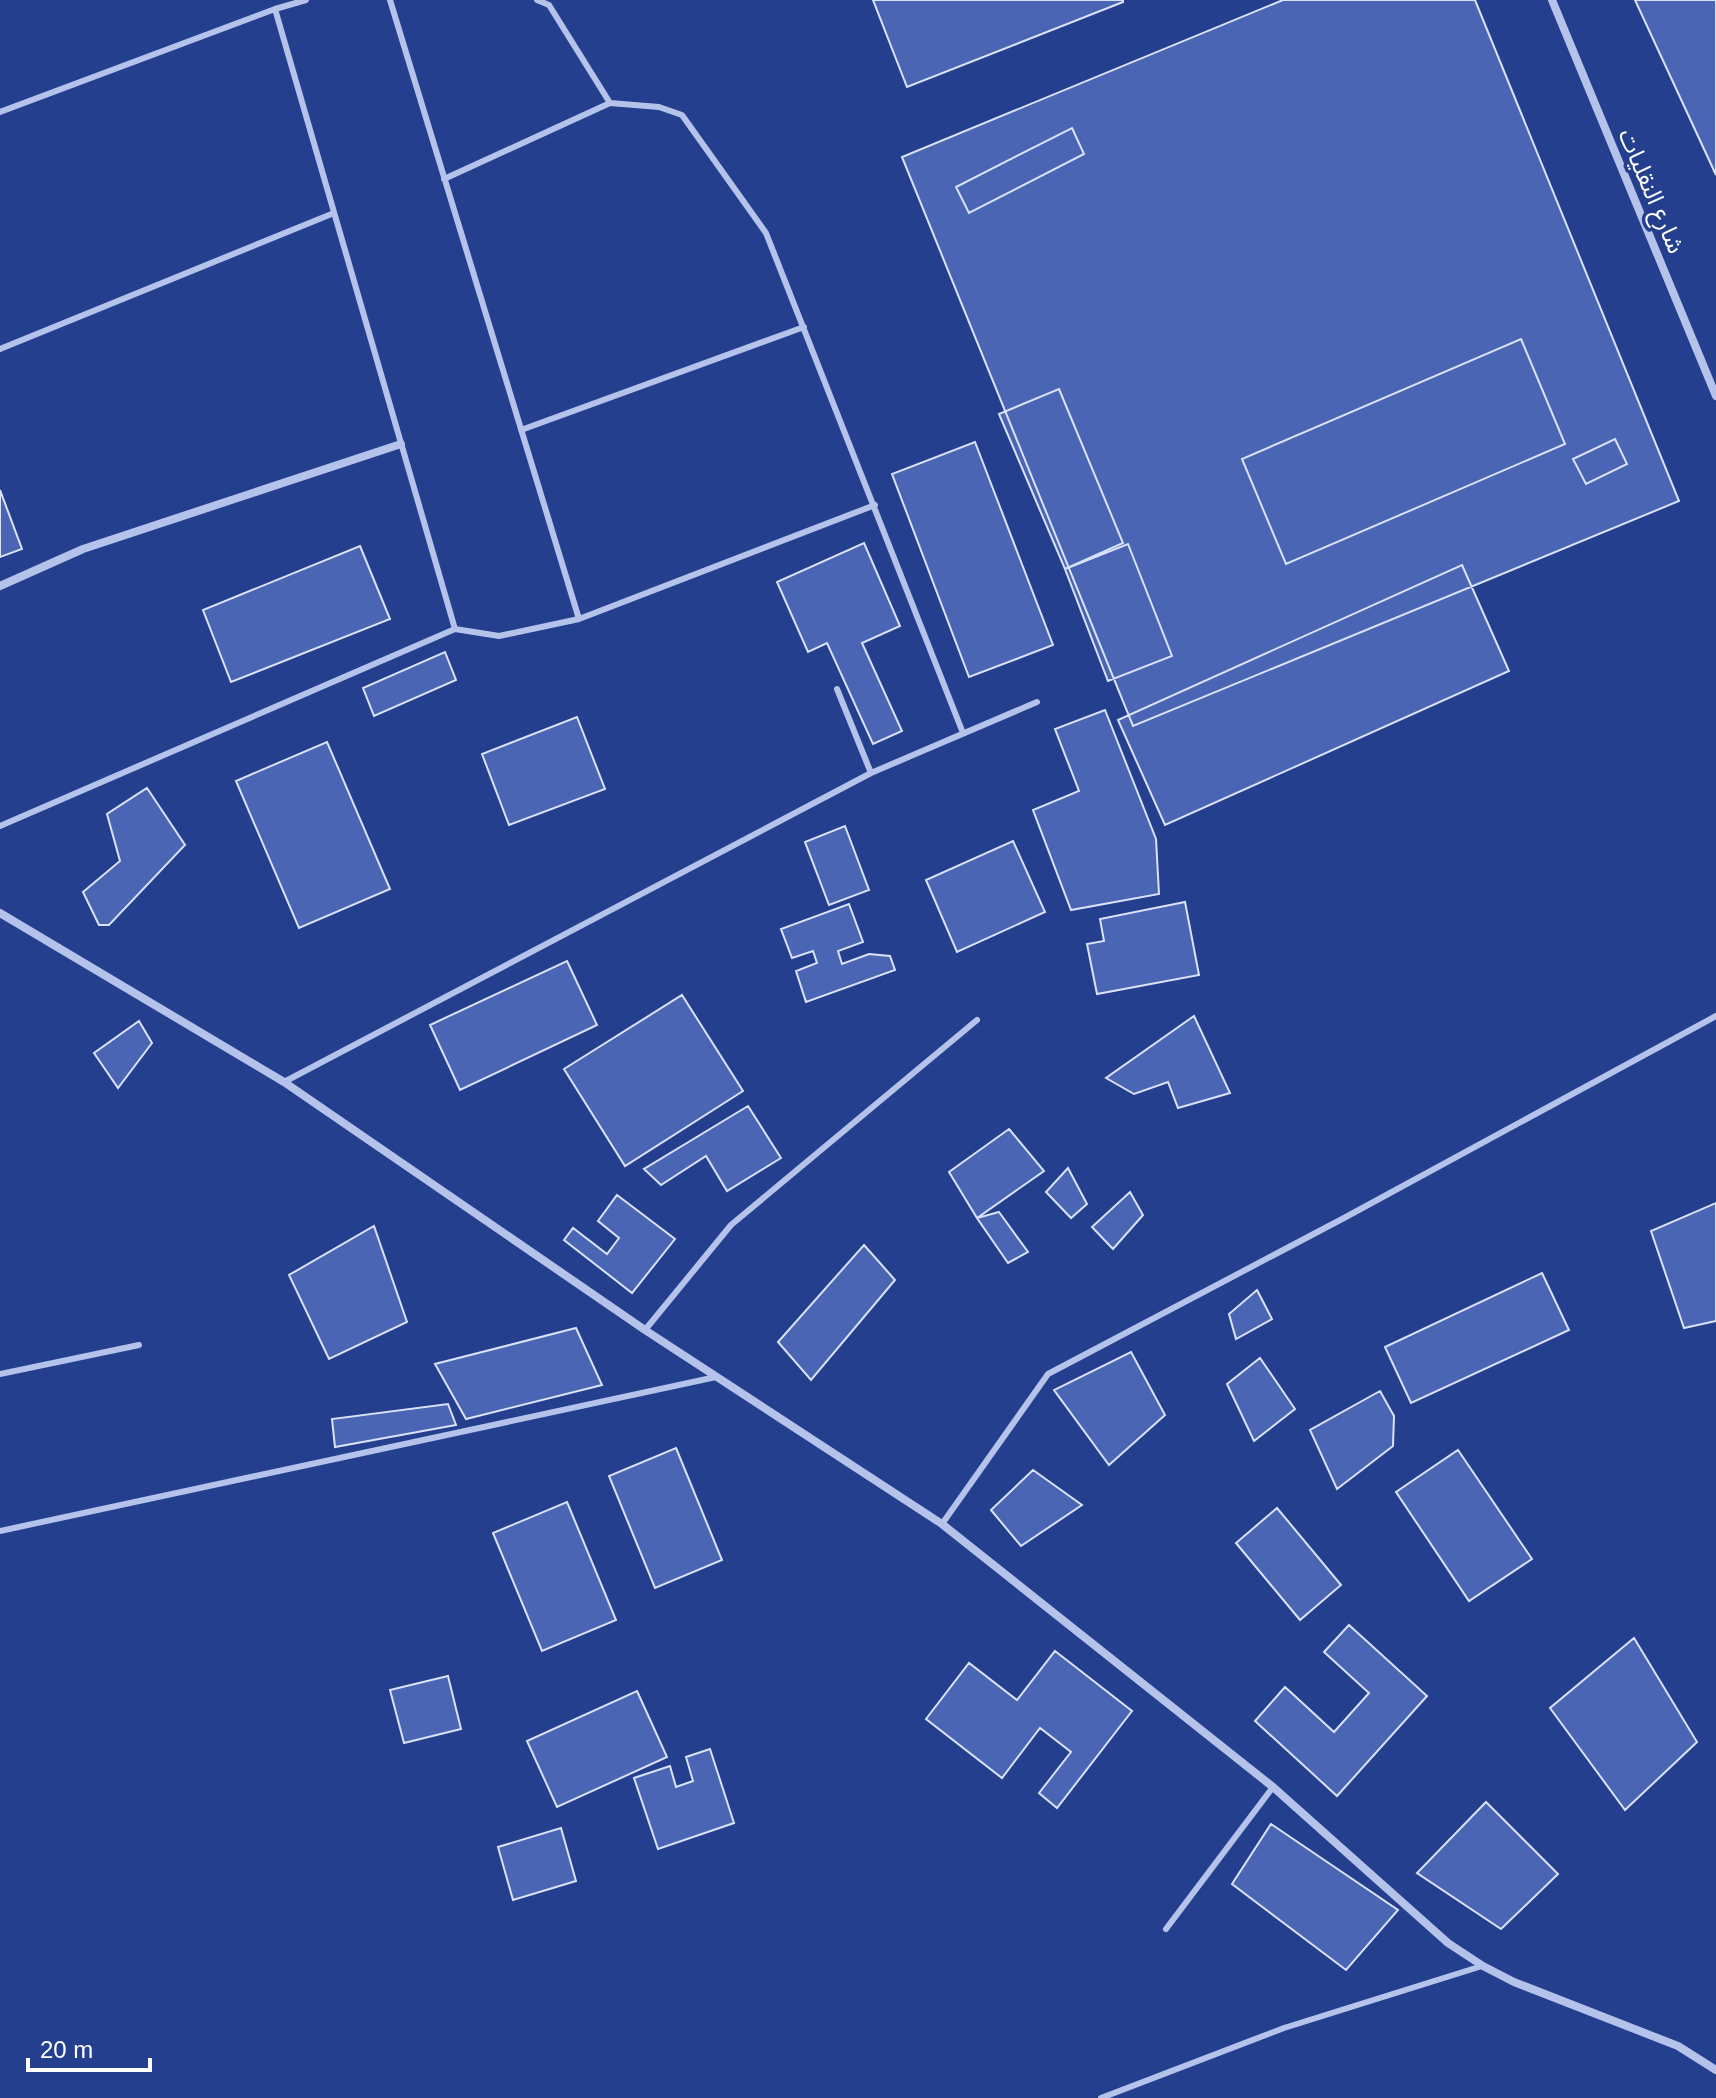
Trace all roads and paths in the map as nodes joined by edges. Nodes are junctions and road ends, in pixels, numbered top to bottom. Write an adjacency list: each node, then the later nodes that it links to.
1 (306, 0): 5 (lane)
2 (390, 0): 8 (lane)
3 (537, 0): 6 (lane)
4 (1552, 0): 12 (street, شارع النقليات)
5 (275, 9): 7 (lane); 9 (lane)
6 (610, 103): 8 (lane); 10 (lane)
7 (0, 112)
8 (444, 179): 13 (lane)
9 (334, 213): 11 (lane); 14 (lane)
10 (804, 327): 13 (lane); 15 (lane)
11 (0, 349)
12 (1716, 396)
13 (521, 430): 17 (lane)
14 (401, 444): 16 (street); 18 (lane)
15 (875, 505): 17 (lane); 21 (lane)
16 (0, 586)
17 (579, 619): 18 (lane)
18 (455, 629): 23 (lane)
19 (837, 689): 22 (lane)
20 (1037, 702): 21 (lane)
21 (963, 733): 22 (lane)
22 (871, 773): 27 (lane)
23 (0, 826)
24 (0, 913): 27 (street)
25 (1716, 1016): 32 (lane)
26 (977, 1020): 28 (lane)
27 (284, 1082): 28 (street)
28 (645, 1330): 31 (street)
29 (139, 1345): 30 (lane)
30 (0, 1374)
31 (719, 1376): 32 (street); 33 (lane)
32 (942, 1524): 34 (street)
33 (0, 1531)
34 (1273, 1787): 35 (lane); 36 (street)
35 (1166, 1929)
36 (1483, 1966): 37 (street); 38 (lane)
37 (1716, 2070)
38 (1101, 2098)

